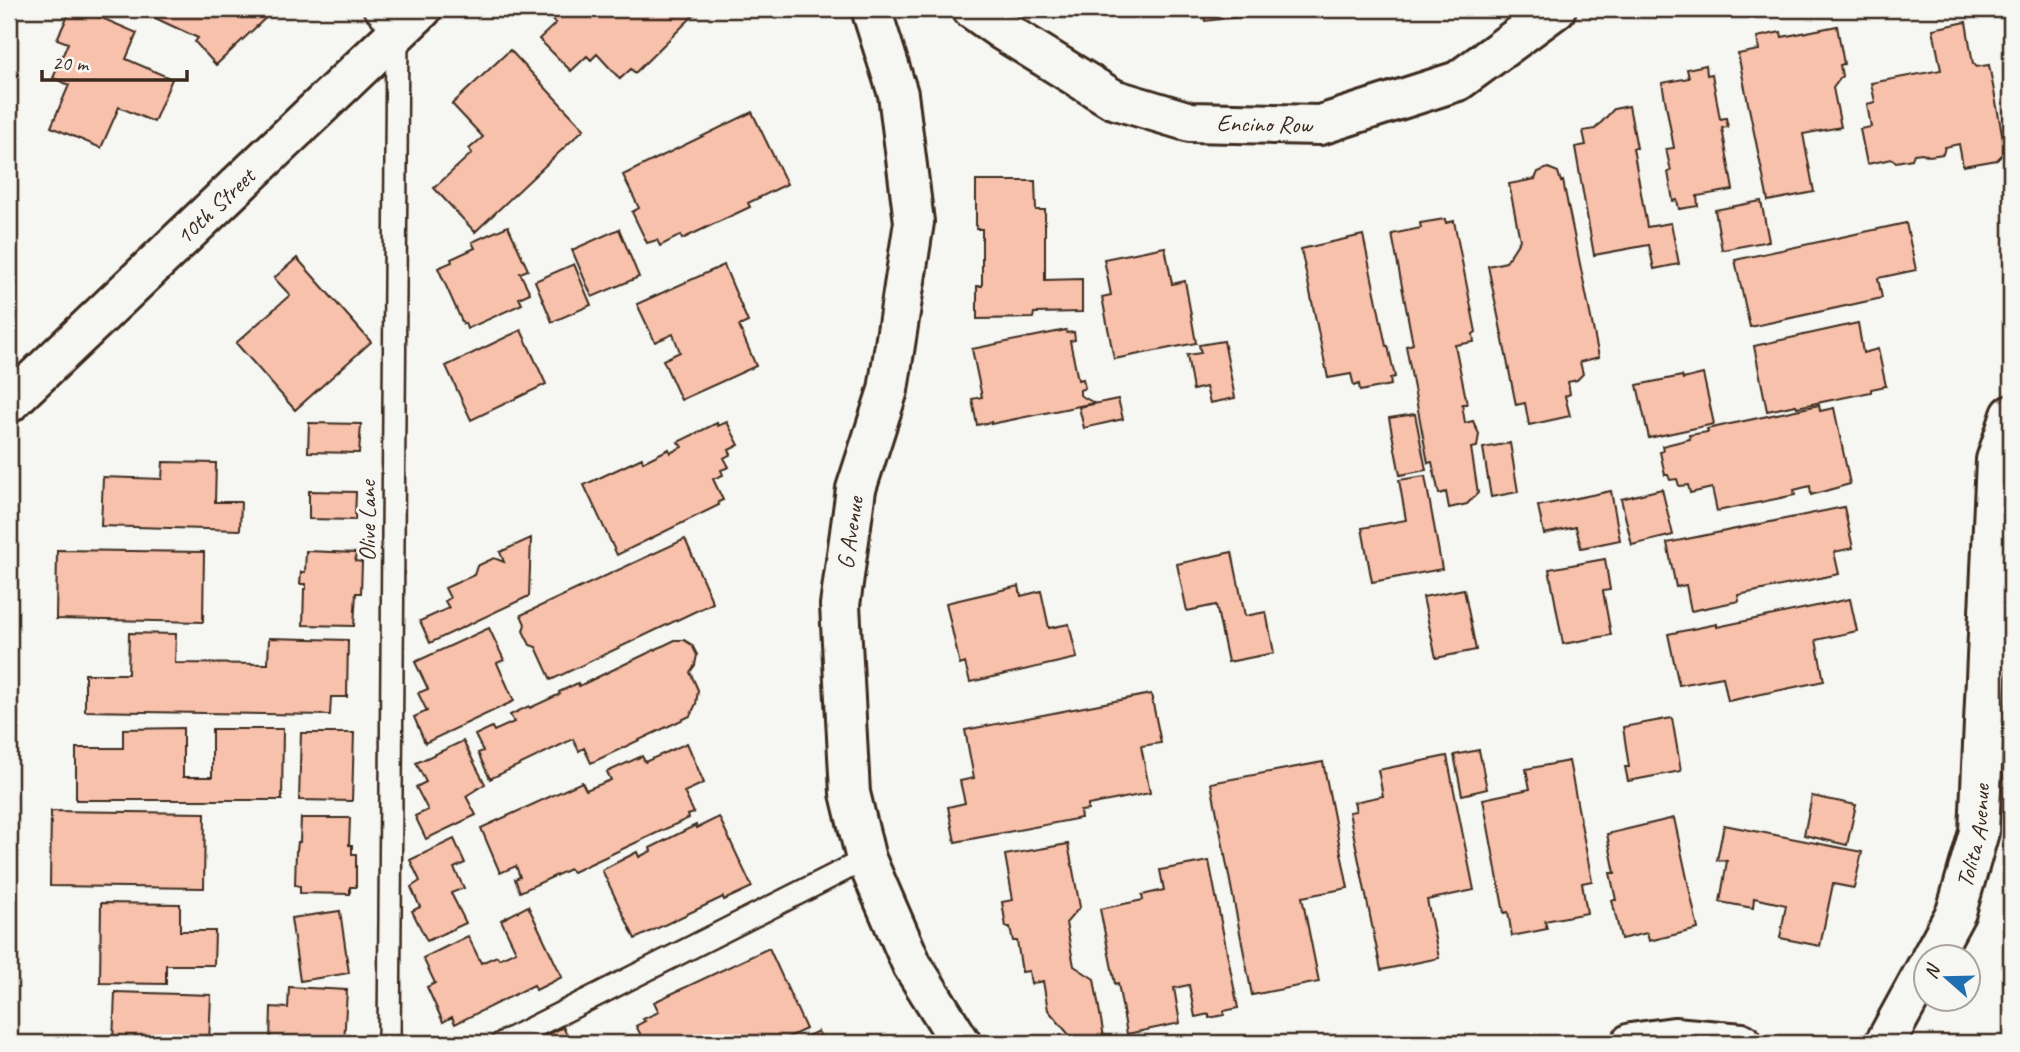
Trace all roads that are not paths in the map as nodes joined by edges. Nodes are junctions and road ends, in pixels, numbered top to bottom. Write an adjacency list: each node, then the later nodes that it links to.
1 (872, 9): 7 (street, G Avenue)
2 (971, 9): 3 (street, Encino Row)
3 (1556, 9)
4 (398, 17): 5 (street, 10th Street); 10 (lane, Olive Lane)
5 (9, 403)
6 (2011, 415): 8 (street, Tolita Avenue)
7 (866, 859): 11 (lane); 12 (street, G Avenue)
8 (1938, 944)
9 (1912, 994): 15 (street)
10 (389, 1043)
11 (502, 1043)
12 (961, 1043)
13 (1631, 1043): 14 (street)
14 (1742, 1043)
15 (1885, 1043)

